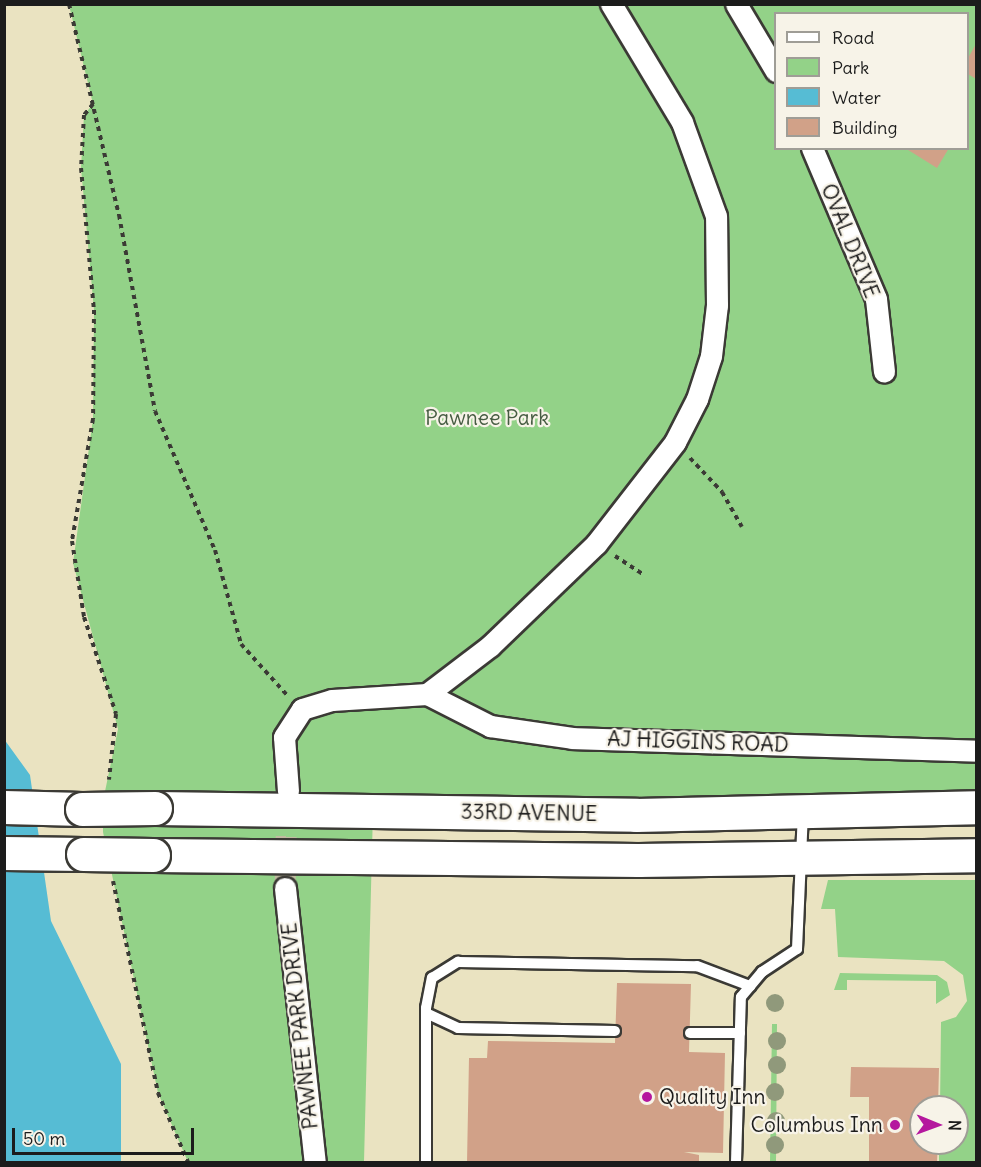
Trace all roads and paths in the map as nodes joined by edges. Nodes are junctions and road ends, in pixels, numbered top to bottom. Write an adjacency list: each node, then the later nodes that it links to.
1 (69, 4): 5 (path)
2 (611, 4): 8 (street)
3 (736, 4): 4 (street)
4 (774, 68)
5 (93, 104): 13 (path); 16 (path)
6 (813, 150): 7 (street, OVAL DRIVE)
7 (884, 372)
8 (675, 442): 9 (path); 10 (street)
9 (742, 527)
10 (597, 544): 11 (path); 12 (street)
11 (644, 575)
12 (428, 694): 13 (street); 14 (street, AJ HIGGINS ROAD)
13 (302, 709): 15 (street)
14 (976, 751)
15 (288, 791)
16 (94, 800): 17 (highway, 33RD AVENUE); 19 (highway, 33RD AVENUE, bridge)
17 (4, 807)
18 (976, 807): 19 (highway, 33RD AVENUE)
19 (803, 810): 22 (lane)
20 (4, 853): 22 (highway, bridge)
21 (976, 855): 22 (highway)
22 (801, 858): 25 (lane)
23 (112, 878): 30 (path)
24 (285, 888): 31 (street, PAWNEE PARK DRIVE)
25 (750, 986): 26 (lane); 29 (lane)
26 (426, 1013): 27 (lane); 32 (lane)
27 (615, 1031)
28 (690, 1033): 29 (lane)
29 (740, 1033): 33 (lane)
30 (188, 1162)
31 (315, 1162)
32 (426, 1162)
33 (736, 1162)

